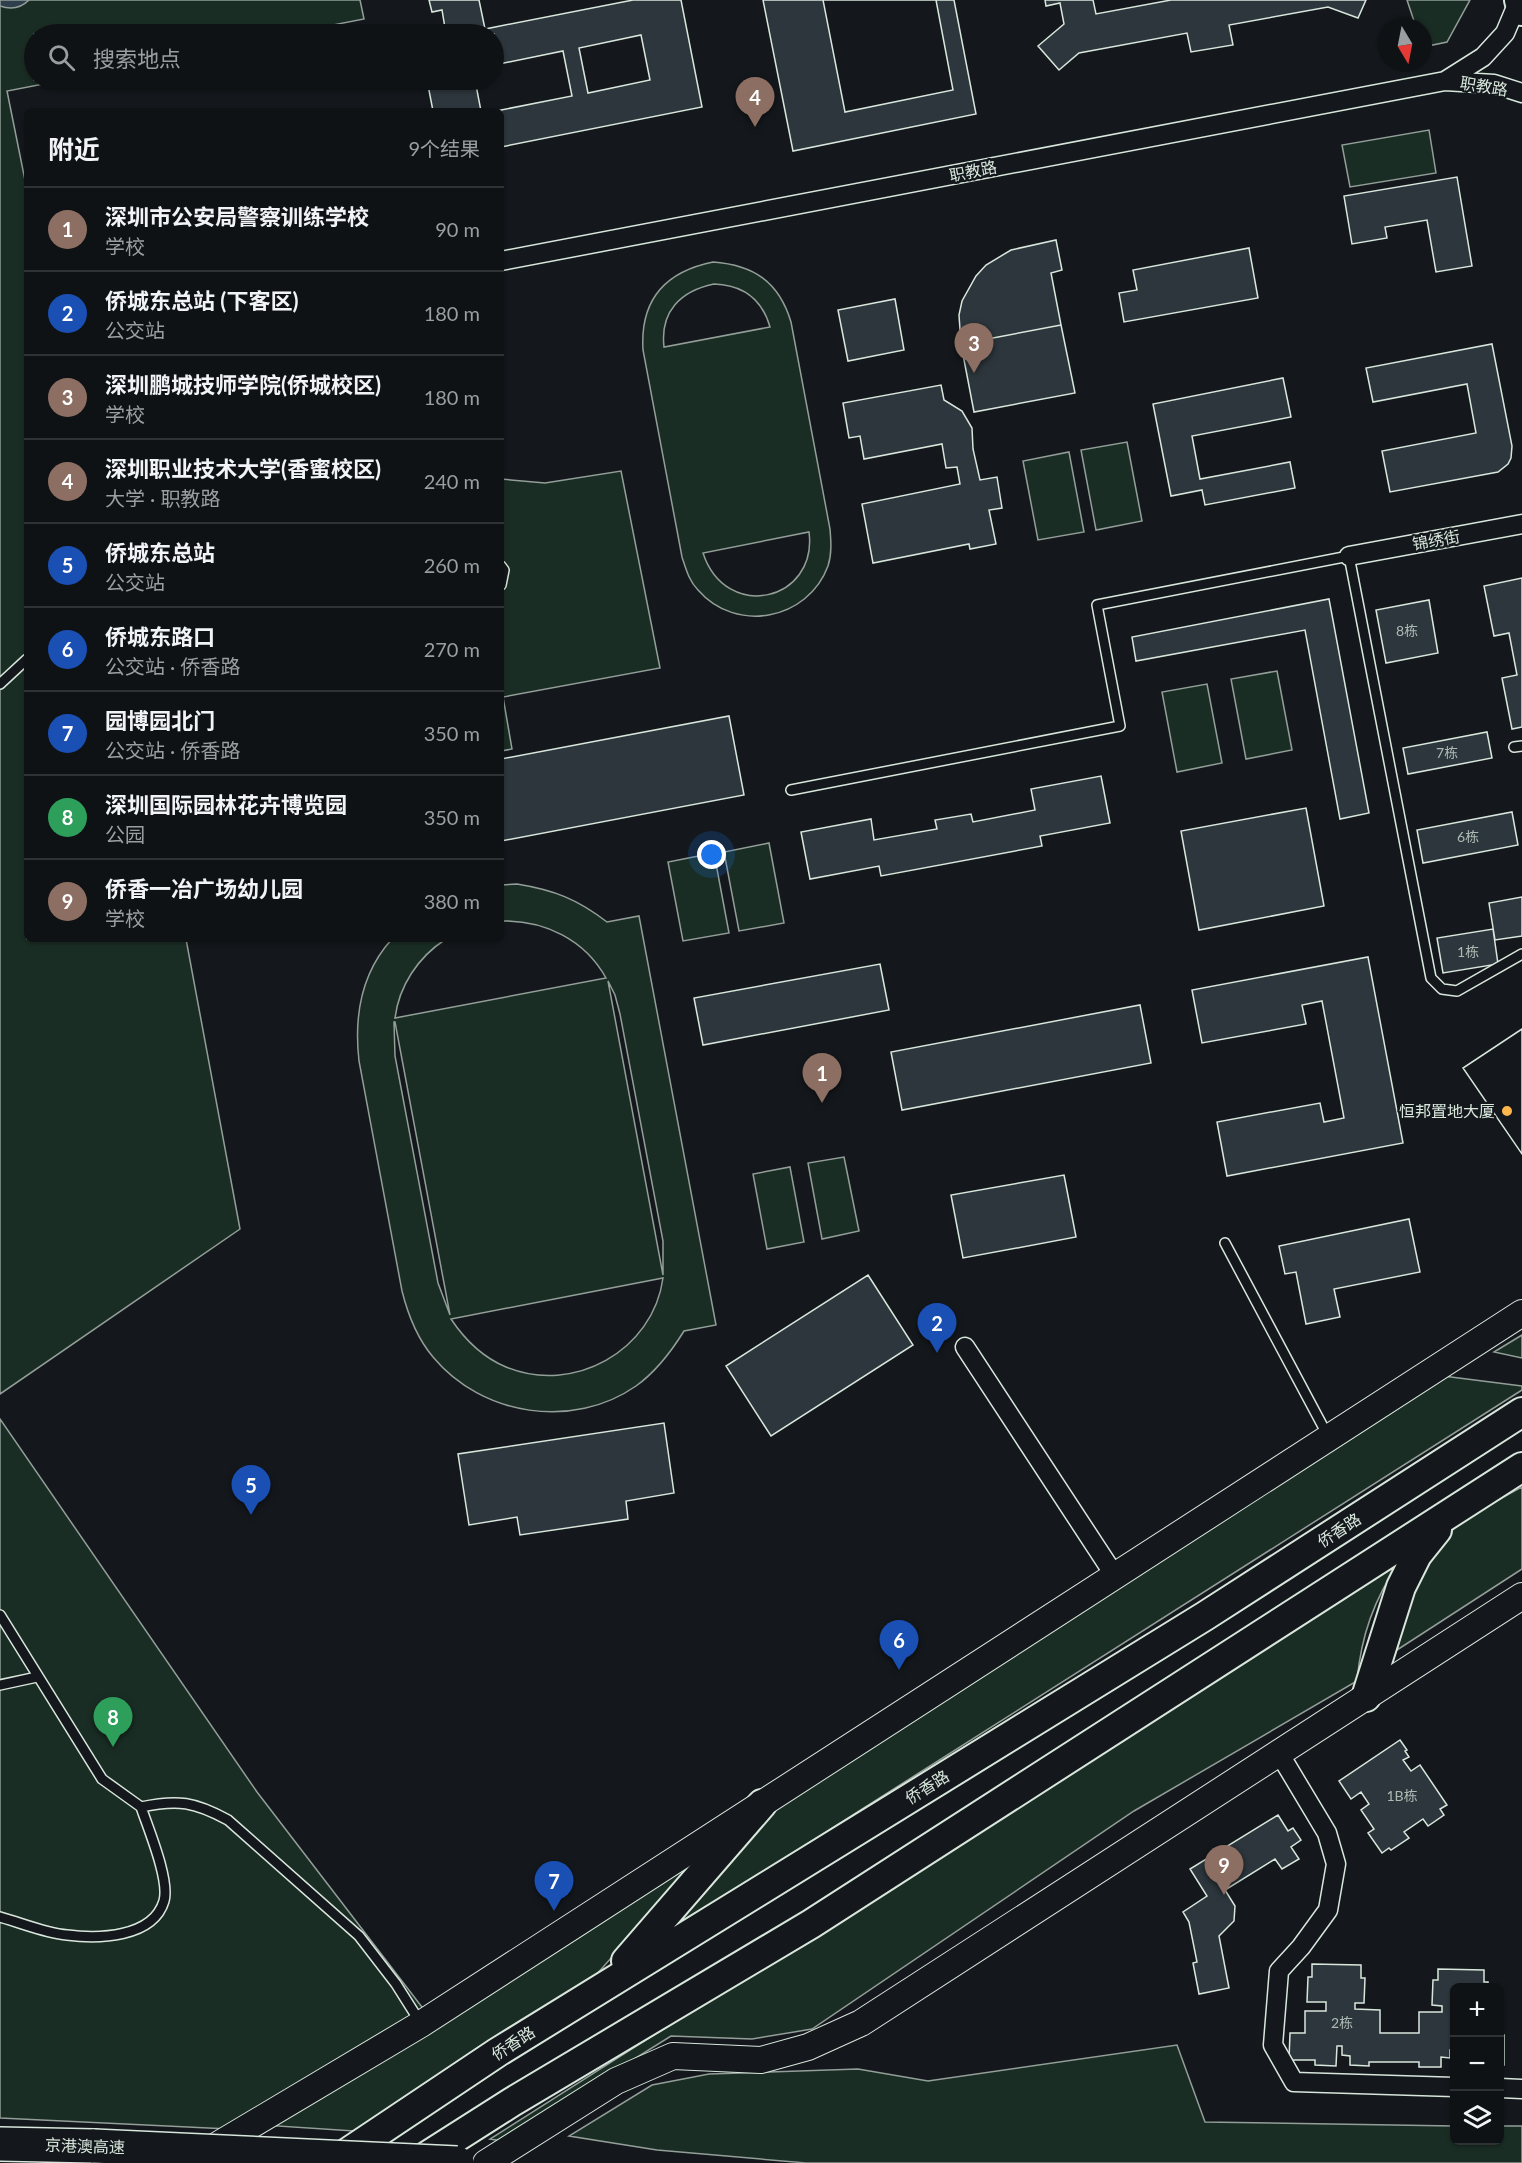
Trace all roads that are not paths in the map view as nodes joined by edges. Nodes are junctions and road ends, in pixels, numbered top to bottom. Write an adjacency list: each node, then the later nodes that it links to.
1 (1519, 0): 2 (main road); 3 (street, 职教路)
2 (1522, 11)
3 (1445, 81): 4 (street, 职教路); 5 (street, 职教路)
4 (1522, 93)
5 (504, 260)
6 (1522, 524): 7 (street, 锦绣街)
7 (1349, 556): 10 (lane); 11 (lane)
8 (24, 662): 9 (lane)
9 (0, 684)
10 (792, 790)
11 (1522, 954)
12 (1225, 1243): 16 (lane)
13 (1522, 1313): 16 (main road)
14 (965, 1347): 19 (street)
15 (1522, 1412): 29 (main road, 侨香路)
16 (1329, 1438): 19 (main road)
17 (1522, 1467): 18 (main road)
18 (1449, 1514): 24 (main road); 37 (main road)
19 (1115, 1576): 26 (main road)
20 (1522, 1596): 24 (main road)
21 (0, 1615): 22 (lane)
22 (37, 1677): 23 (lane); 27 (lane)
23 (0, 1685)
24 (1366, 1697): 25 (main road)
25 (1279, 1753): 31 (street); 39 (main road)
26 (762, 1804): 29 (main road); 30 (main road)
27 (141, 1807): 28 (lane); 30 (lane)
28 (0, 1917)
29 (607, 1983): 36 (main road, 侨香路)
30 (421, 2024): 35 (main road)
31 (1450, 2087)
32 (1504, 2088): 33 (street)
33 (1522, 2089)
34 (0, 2144): 38 (highway, 京港澳高速, bridge)
35 (187, 2163)
36 (332, 2163)
37 (416, 2163)
38 (457, 2163)
39 (486, 2163)

